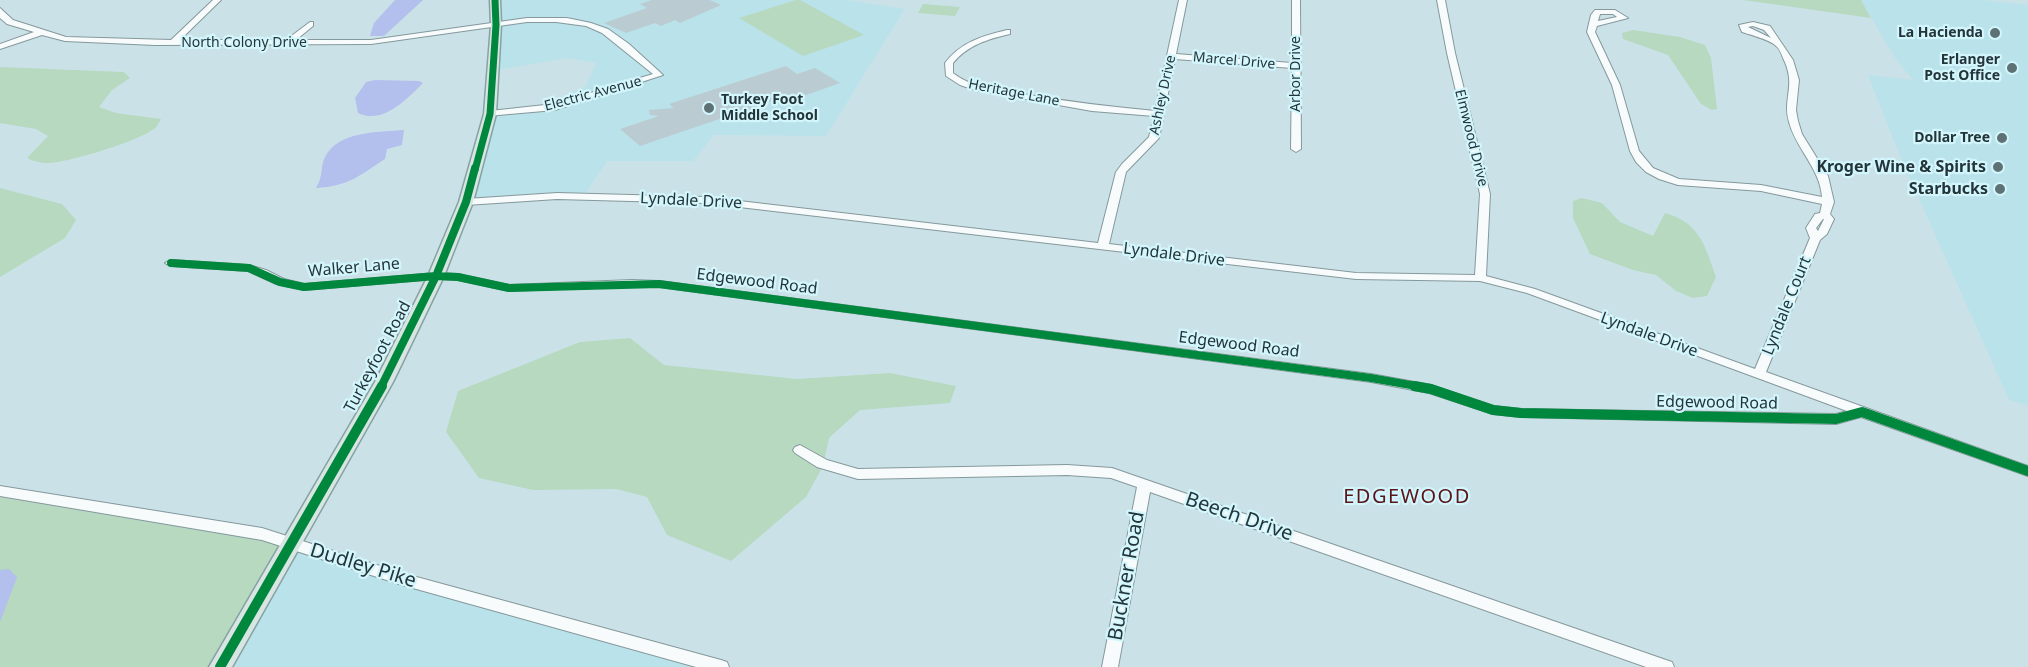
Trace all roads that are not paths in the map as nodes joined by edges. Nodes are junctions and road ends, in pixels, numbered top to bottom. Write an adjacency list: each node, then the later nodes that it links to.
1 (217, 0): 14 (street)
2 (495, 0): 10 (main road, Turkeyfoot Road)
3 (1183, 0): 17 (street, Ashley Drive)
4 (1296, 0): 18 (street, Arbor Drive)
5 (1441, 0): 28 (street, Elmwood Drive)
6 (3, 1): 7 (street, North Colony Drive)
7 (0, 9): 11 (street, North Colony Drive)
8 (310, 24): 13 (street)
9 (1594, 24): 24 (street)
10 (496, 25): 13 (street, North Colony Drive); 19 (street, North Colony Drive); 20 (main road, Turkeyfoot Road)
11 (42, 32): 14 (street, North Colony Drive); 16 (street)
12 (1007, 32): 21 (street, Heritage Lane)
13 (289, 42): 14 (street, North Colony Drive)
14 (173, 43)
15 (1777, 43): 24 (street, Lyndale Court)
16 (0, 48)
17 (1172, 56): 18 (street, Marcel Drive); 21 (street, Ashley Drive)
18 (1296, 66): 22 (street, Arbor Drive)
19 (659, 75): 20 (street, Electric Avenue)
20 (490, 114): 23 (main road, Turkeyfoot Road)
21 (1160, 114): 25 (street, Ashley Drive)
22 (1296, 149)
23 (466, 202): 25 (street, Lyndale Drive); 27 (main road, Turkeyfoot Road)
24 (1828, 202): 29 (street, Lyndale Court)
25 (1103, 246): 28 (street, Lyndale Drive)
26 (171, 264): 27 (street, Walker Lane)
27 (436, 276): 30 (street, Edgewood Road); 35 (main road, Turkeyfoot Road)
28 (1480, 278): 29 (street, Lyndale Drive)
29 (1759, 375): 30 (street, Lyndale Drive)
30 (1862, 412): 32 (street)
31 (800, 450): 33 (street, Beech Drive)
32 (2028, 471)
33 (1145, 485): 38 (street, Buckner Road); 39 (street, Beech Drive)
34 (0, 491): 35 (street, Dudley Pike)
35 (289, 544): 36 (main road, Turkeyfoot Road); 37 (street, Dudley Pike)
36 (220, 667)
37 (721, 667)
38 (1110, 667)
39 (1666, 667)

